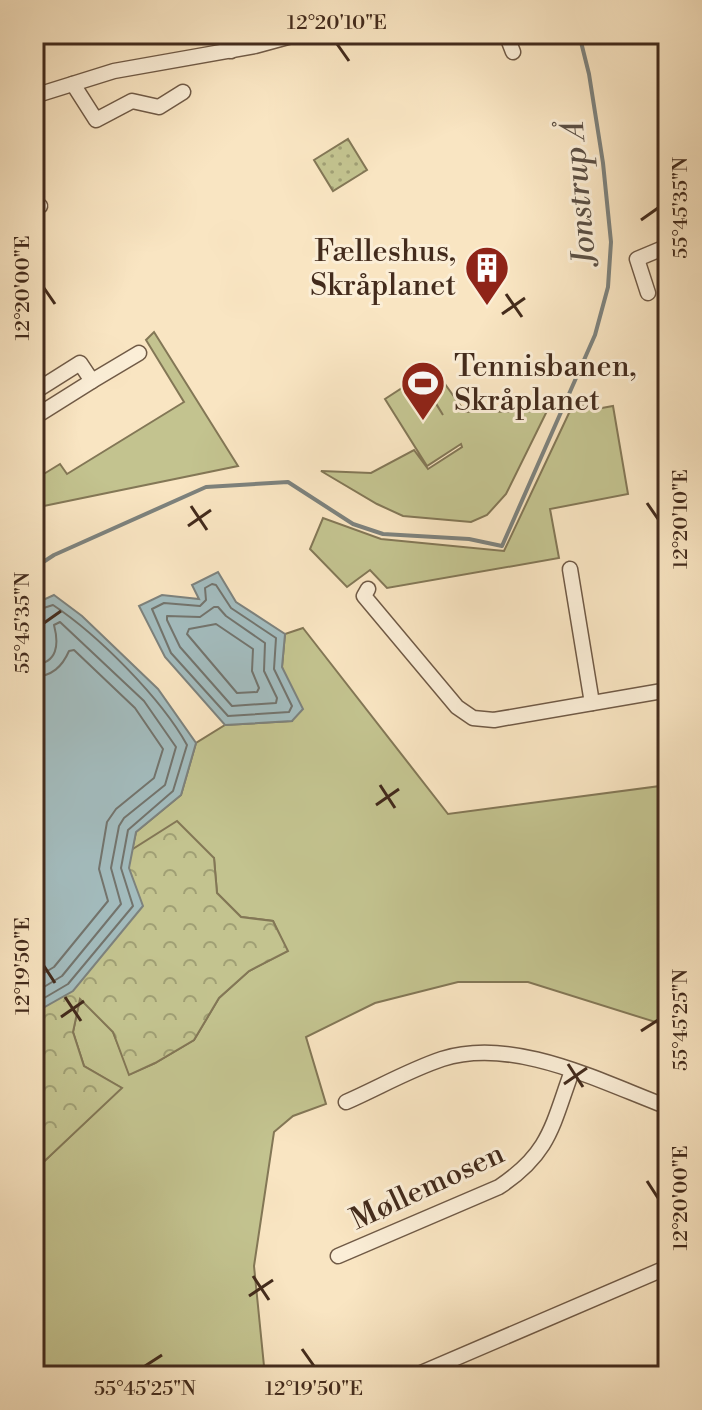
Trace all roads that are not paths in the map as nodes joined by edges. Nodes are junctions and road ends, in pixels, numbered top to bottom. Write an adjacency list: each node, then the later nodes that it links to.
1 (223, 34): 4 (street)
2 (299, 34): 4 (street)
3 (506, 34): 5 (street)
4 (231, 51): 6 (street)
5 (513, 52)
6 (73, 84): 7 (street); 8 (street)
7 (183, 92)
8 (34, 96)
9 (668, 246): 10 (street)
10 (648, 293)
11 (139, 353): 12 (street)
12 (92, 381): 13 (street); 14 (street)
13 (34, 392)
14 (34, 401)
15 (570, 569): 18 (street)
16 (368, 589): 18 (street)
17 (668, 690): 18 (street)
18 (592, 703)
19 (572, 1071): 20 (street); 21 (street); 22 (street, Møllemosen)
20 (346, 1102)
21 (668, 1107)
22 (338, 1256)
23 (668, 1267): 24 (street)
24 (414, 1376)

